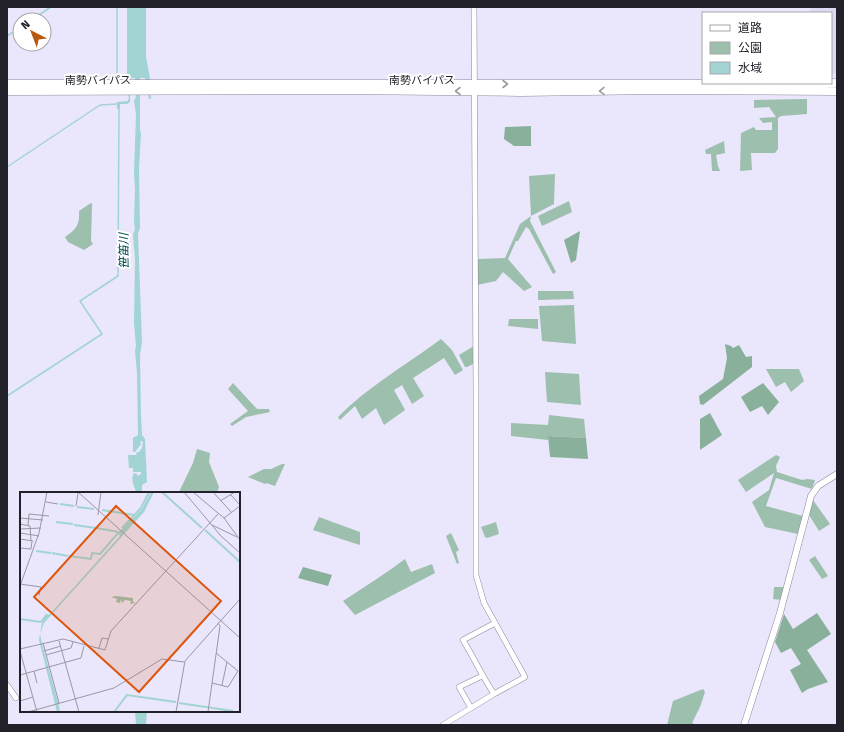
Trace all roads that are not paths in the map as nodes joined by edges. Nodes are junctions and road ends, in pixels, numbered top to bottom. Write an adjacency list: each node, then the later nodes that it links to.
1 (474, 7): 5 (street)
2 (7, 84): 4 (highway, 南勢バイパス)
3 (782, 84): 5 (highway, 南勢バイパス, one-way to 3)
4 (117, 87): 5 (highway, 南勢バイパス); 6 (highway, 南勢バイパス)
5 (474, 87): 7 (highway, 南勢バイパス, one-way to 5); 9 (street)
6 (7, 91)
7 (837, 91)
8 (837, 474): 16 (street)
9 (495, 622): 10 (street); 12 (street)
10 (482, 676): 12 (street); 14 (street)
11 (7, 685): 13 (street)
12 (494, 694): 14 (street)
13 (16, 698)
14 (471, 708): 15 (street)
15 (443, 725)
16 (744, 725)

